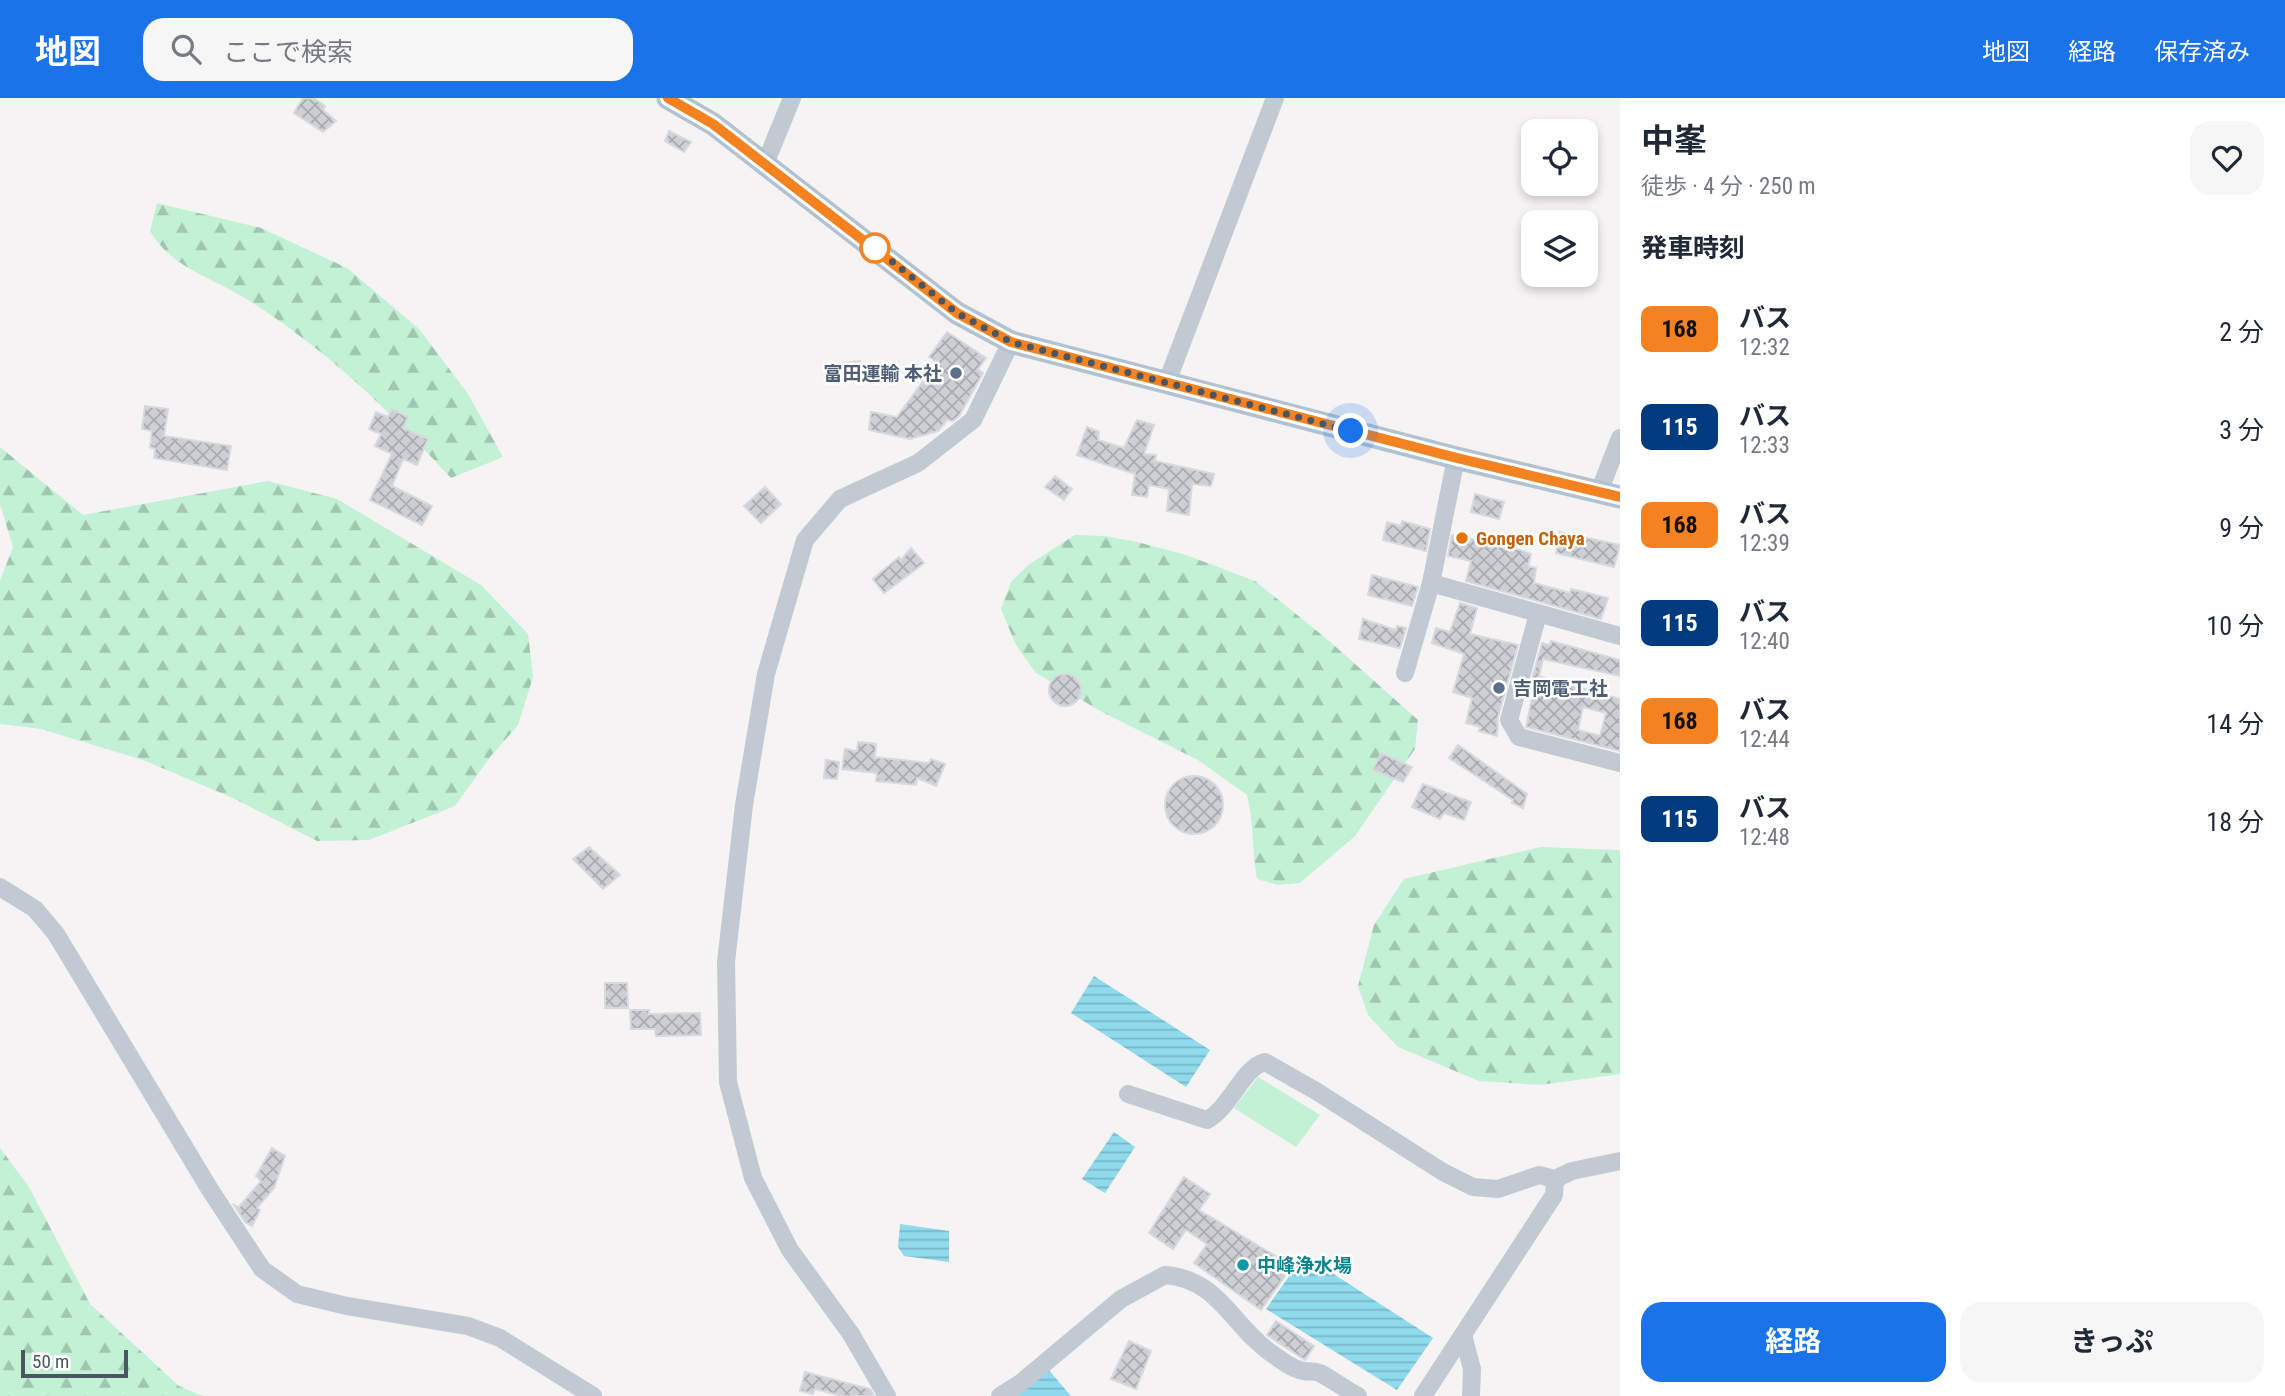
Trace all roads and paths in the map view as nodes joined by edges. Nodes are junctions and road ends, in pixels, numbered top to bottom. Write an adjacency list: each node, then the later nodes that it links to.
1 (668, 98): 4 (main road)
2 (792, 98): 4 (street)
3 (1275, 98): 6 (street)
4 (765, 164): 5 (main road)
5 (1011, 342): 6 (main road); 21 (street)
6 (1167, 382): 8 (main road)
7 (1620, 438): 9 (street)
8 (1457, 458): 9 (main road); 10 (street)
9 (1610, 495)
10 (1431, 583): 11 (street); 13 (street)
11 (1538, 614): 12 (street); 14 (street)
12 (1620, 636)
13 (1405, 673)
14 (1620, 763)
15 (0, 887): 20 (street)
16 (1128, 1094): 18 (street)
17 (1620, 1161): 18 (street)
18 (1555, 1178): 19 (street)
19 (1463, 1335): 24 (street); 25 (street)
20 (593, 1396)
21 (887, 1396)
22 (1000, 1396): 23 (street)
23 (1358, 1396)
24 (1423, 1396)
25 (1471, 1396)

